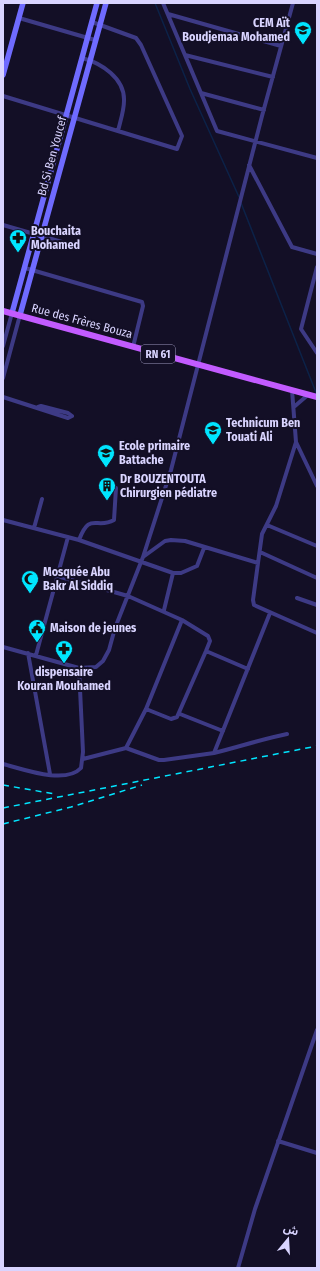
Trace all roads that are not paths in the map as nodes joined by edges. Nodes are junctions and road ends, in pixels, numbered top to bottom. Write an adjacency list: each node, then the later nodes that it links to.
1 (23, 3): 7 (street)
2 (97, 3): 8 (street, Bd Si Ben Youcef)
3 (106, 3): 9 (street, Bd Si Ben Youcef)
4 (163, 3): 6 (street)
5 (293, 3): 12 (street)
6 (168, 14): 12 (street); 13 (street)
7 (19, 18): 10 (street); 16 (street)
8 (92, 22): 9 (street); 10 (street, Bd Si Ben Youcef)
9 (100, 26): 11 (street, Bd Si Ben Youcef); 23 (street)
10 (88, 38): 11 (street); 14 (street, Bd Si Ben Youcef)
11 (96, 40): 15 (street, Bd Si Ben Youcef)
12 (281, 46): 17 (street)
13 (185, 55): 17 (street); 18 (street)
14 (82, 58): 15 (street); 21 (street, Bd Si Ben Youcef)
15 (90, 60): 22 (street, Bd Si Ben Youcef); 23 (street)
16 (3, 75)
17 (273, 78): 20 (street)
18 (201, 93): 20 (street); 24 (street)
19 (3, 96): 21 (street)
20 (264, 110): 24 (street)
21 (66, 114): 22 (street); 25 (street, Bd Si Ben Youcef)
22 (75, 117): 23 (street); 27 (street, Bd Si Ben Youcef)
23 (118, 131)
24 (256, 141): 26 (street); 28 (street)
25 (56, 157): 27 (street); 30 (street, Bd Si Ben Youcef)
26 (317, 158)
27 (63, 159): 31 (street, Bd Si Ben Youcef)
28 (249, 165): 33 (street); 43 (street)
29 (3, 225): 30 (street)
30 (35, 234): 31 (street); 35 (street, Bd Si Ben Youcef)
31 (42, 236): 32 (street); 36 (street, Bd Si Ben Youcef)
32 (62, 242)
33 (317, 254)
34 (317, 266): 42 (street)
35 (25, 268): 36 (street); 38 (street, Bd Si Ben Youcef)
36 (32, 270): 39 (street, Bd Si Ben Youcef); 41 (street)
37 (3, 311): 38 (main road, Rue des Frères Bouza / RN 61)
38 (12, 313): 39 (main road, Rue des Frères Bouza / RN 61); 40 (street)
39 (20, 315): 41 (main road, Rue des Frères Bouza / RN 61); 44 (street)
40 (3, 346)
41 (133, 347): 43 (main road, Rue des Frères Bouza / RN 61)
42 (317, 353)
43 (199, 365): 45 (main road, Rue des Frères Bouza / RN 61); 62 (street)
44 (3, 378)
45 (292, 390): 46 (main road, Rue des Frères Bouza / RN 61); 48 (street)
46 (313, 396): 48 (street)
47 (3, 397): 49 (street)
48 (295, 406): 50 (street)
49 (38, 407): 49 (street)
50 (296, 442): 51 (street); 55 (street)
51 (317, 486)
52 (116, 488): 58 (street)
53 (42, 499): 56 (street)
54 (3, 520): 56 (street)
55 (267, 525): 59 (street); 61 (street)
56 (34, 528): 57 (street)
57 (68, 537): 58 (street); 66 (street)
58 (79, 540): 63 (street)
59 (317, 546)
60 (204, 548): 62 (street); 64 (street); 65 (street)
61 (260, 552): 64 (street); 67 (street)
62 (143, 557): 63 (street)
63 (141, 561): 65 (street); 68 (street)
64 (258, 563): 72 (street)
65 (173, 573): 71 (street)
66 (57, 576): 68 (street); 79 (street)
67 (317, 578)
68 (128, 596): 71 (street); 80 (street)
69 (297, 598): 70 (street)
70 (317, 605)
71 (164, 610): 73 (street)
72 (270, 613): 74 (street); 81 (street)
73 (182, 620): 77 (street); 82 (street)
74 (317, 633)
75 (3, 641): 76 (street)
76 (3, 648): 78 (street)
77 (206, 652): 81 (street); 83 (street)
78 (28, 653): 79 (street); 90 (street)
79 (36, 655): 80 (street)
80 (82, 668): 88 (street)
81 (248, 669): 84 (street)
82 (146, 709): 83 (street); 86 (street)
83 (180, 714): 84 (street)
84 (223, 731): 87 (street)
85 (286, 734): 87 (street)
86 (126, 748): 87 (street); 88 (street)
87 (214, 753)
88 (83, 759): 90 (street)
89 (3, 764): 90 (street)
90 (50, 774)
91 (317, 1030): 92 (street)
92 (278, 1141): 93 (street); 94 (street)
93 (317, 1153)
94 (238, 1268)

